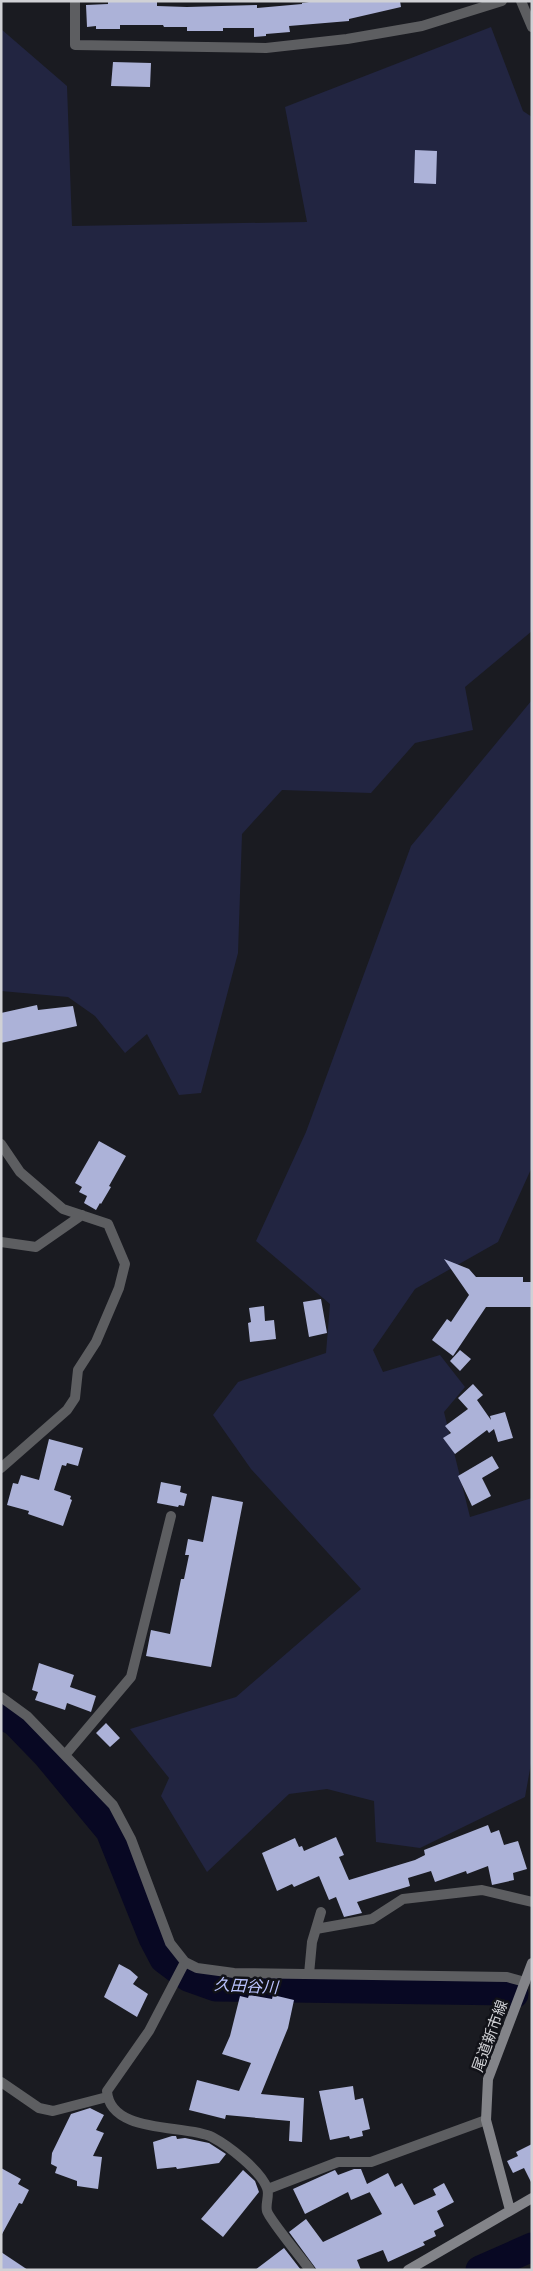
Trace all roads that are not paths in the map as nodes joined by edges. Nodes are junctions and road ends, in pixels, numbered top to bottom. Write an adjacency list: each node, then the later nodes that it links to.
1 (76, 1): 2 (street)
2 (502, 1)
3 (522, 1): 4 (street)
4 (532, 27)
5 (1, 1144): 6 (street)
6 (82, 1215): 7 (street); 8 (street)
7 (1, 1242)
8 (1, 1468)
9 (170, 1516): 11 (street)
10 (1, 1697): 11 (street)
11 (65, 1754): 15 (street)
12 (532, 1902): 14 (street)
13 (321, 1912): 14 (street)
14 (316, 1929): 17 (street)
15 (185, 1962): 17 (street); 20 (street)
16 (532, 1963): 18 (main road, 尾道新市線)
17 (309, 1974): 18 (street)
18 (525, 1982): 21 (main road, 尾道新市線)
19 (1, 2082): 20 (street)
20 (107, 2097): 22 (street)
21 (486, 2120): 22 (street); 24 (main road, 尾道新市線)
22 (268, 2189): 25 (street)
23 (532, 2198): 24 (main road)
24 (510, 2210): 26 (main road)
25 (310, 2270)
26 (408, 2270)

